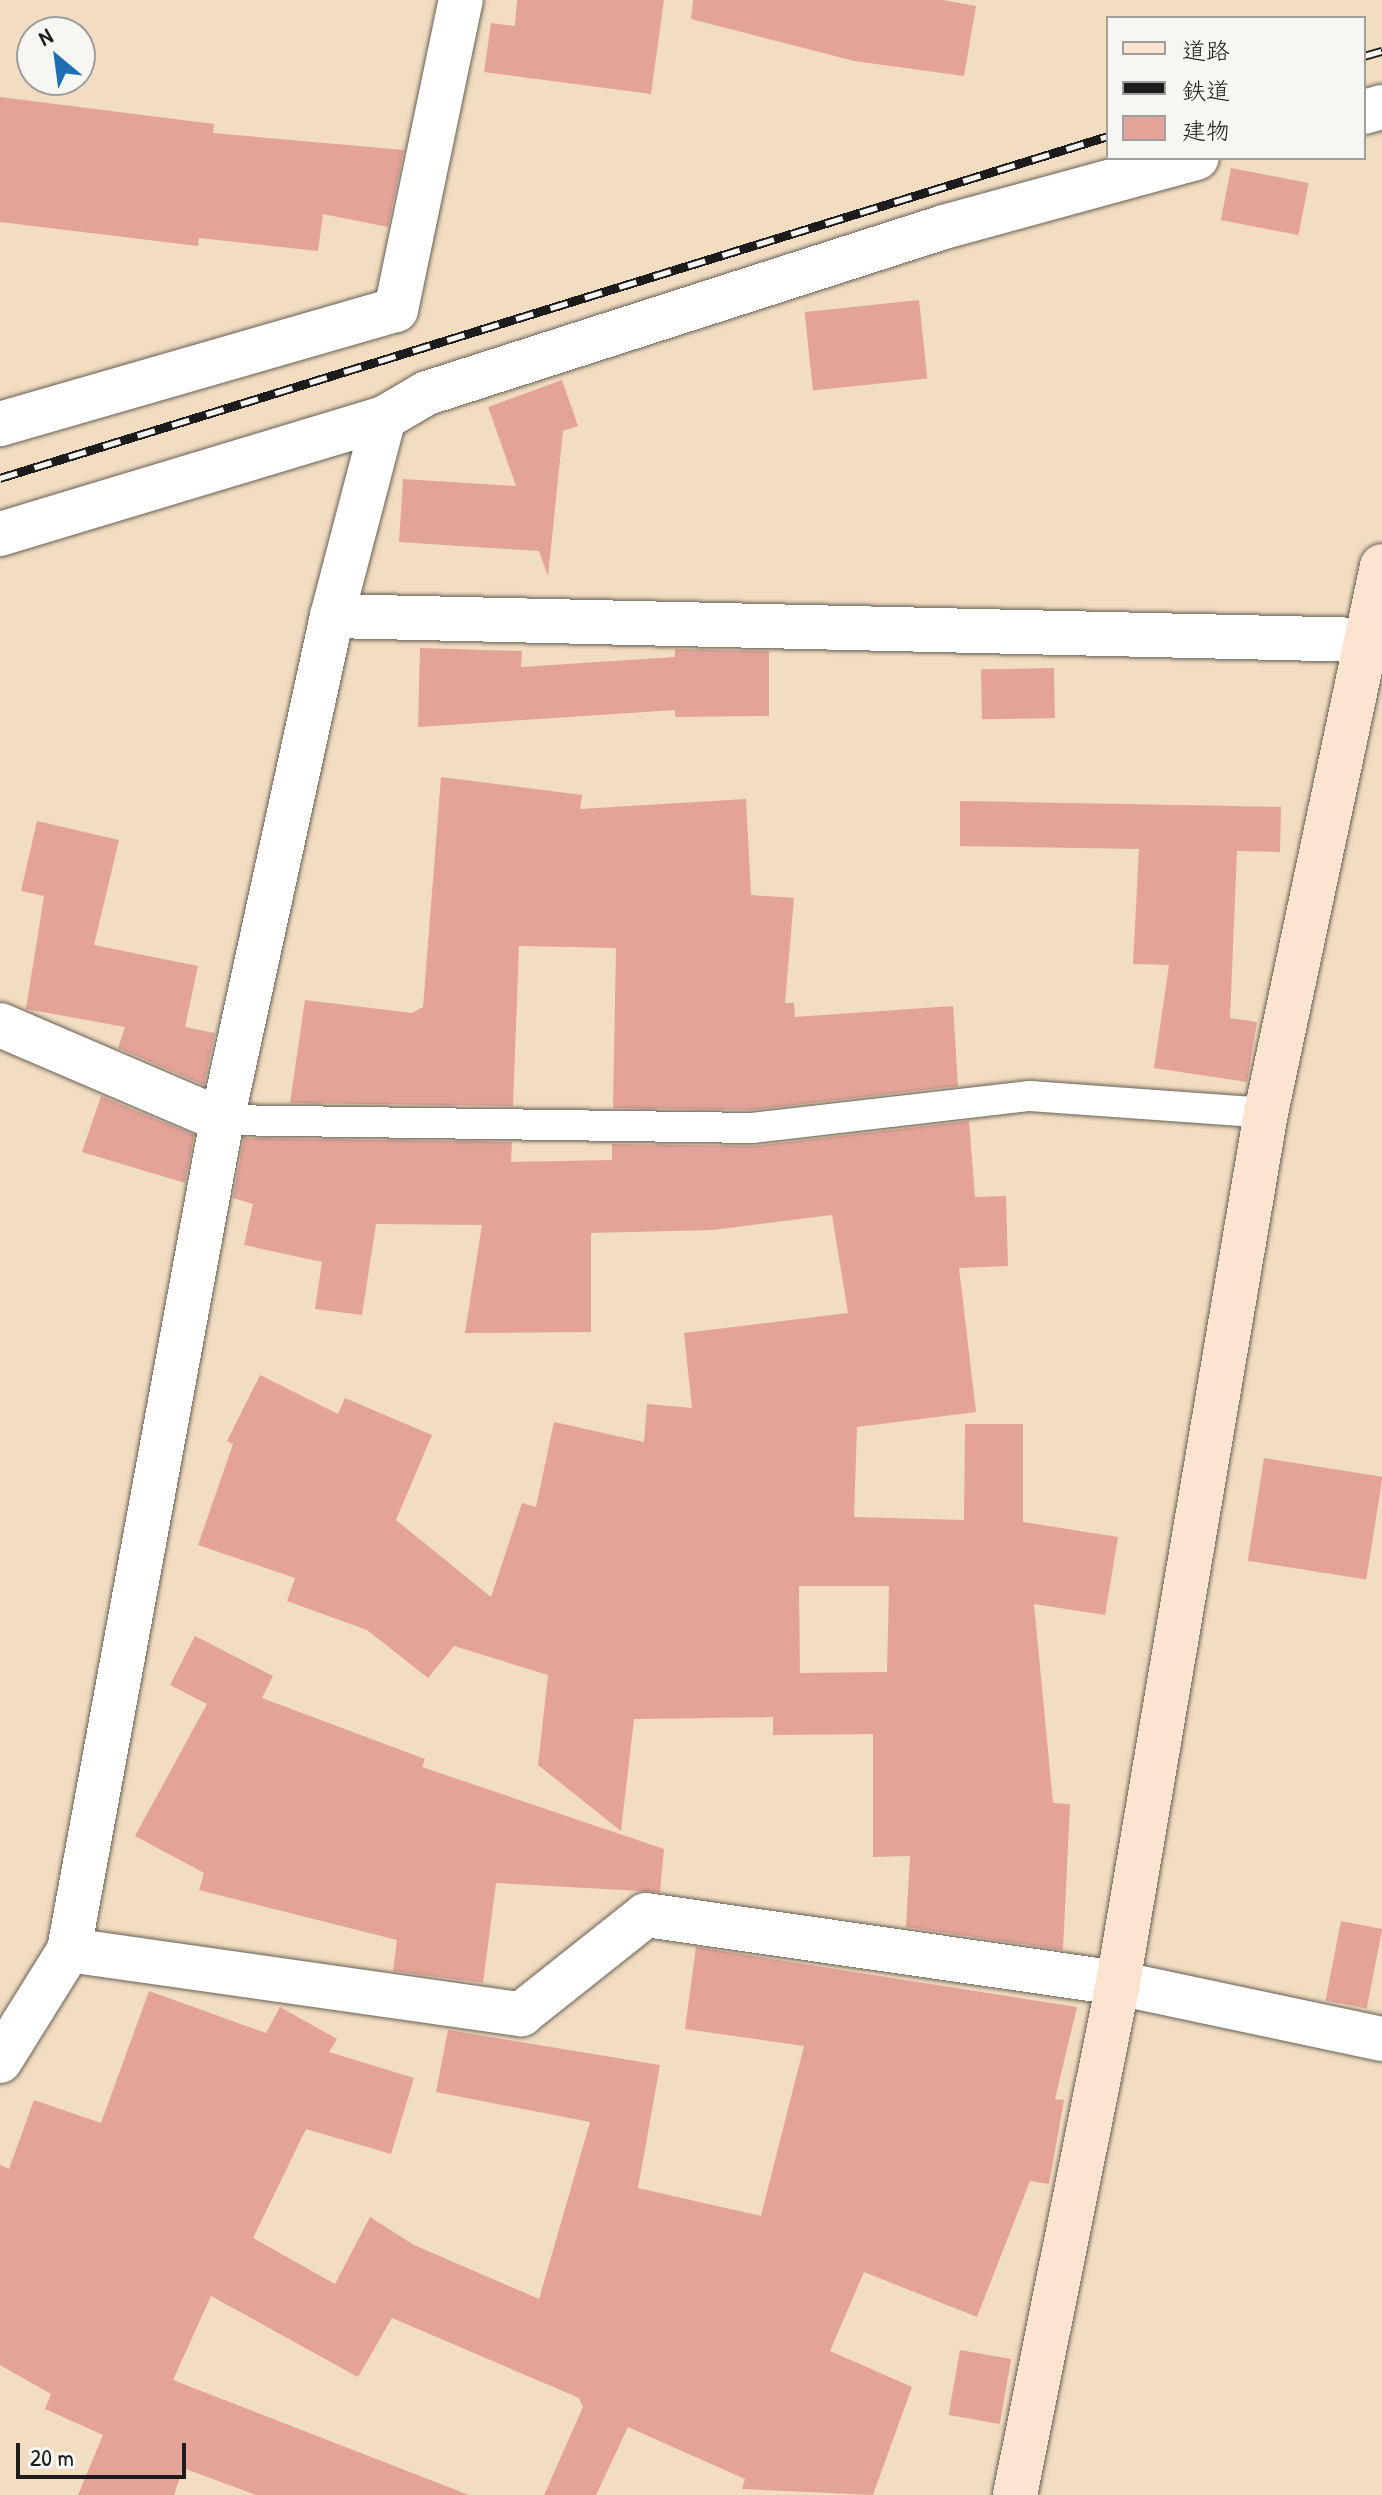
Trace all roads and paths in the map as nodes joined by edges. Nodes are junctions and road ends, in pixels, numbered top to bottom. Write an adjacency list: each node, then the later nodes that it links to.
1 (461, 0): 4 (street)
2 (1190, 160): 3 (street)
3 (384, 418): 5 (street); 7 (street)
4 (0, 424)
5 (0, 534)
6 (1382, 566): 8 (street)
7 (332, 616): 8 (street); 11 (street)
8 (1367, 640): 10 (street)
9 (0, 1025): 11 (street)
10 (1266, 1113): 11 (lane); 13 (street)
11 (222, 1120): 12 (street)
12 (69, 1950): 13 (street); 15 (street)
13 (1118, 1983): 14 (street); 16 (street)
14 (1382, 2039)
15 (0, 2061)
16 (1015, 2495)

